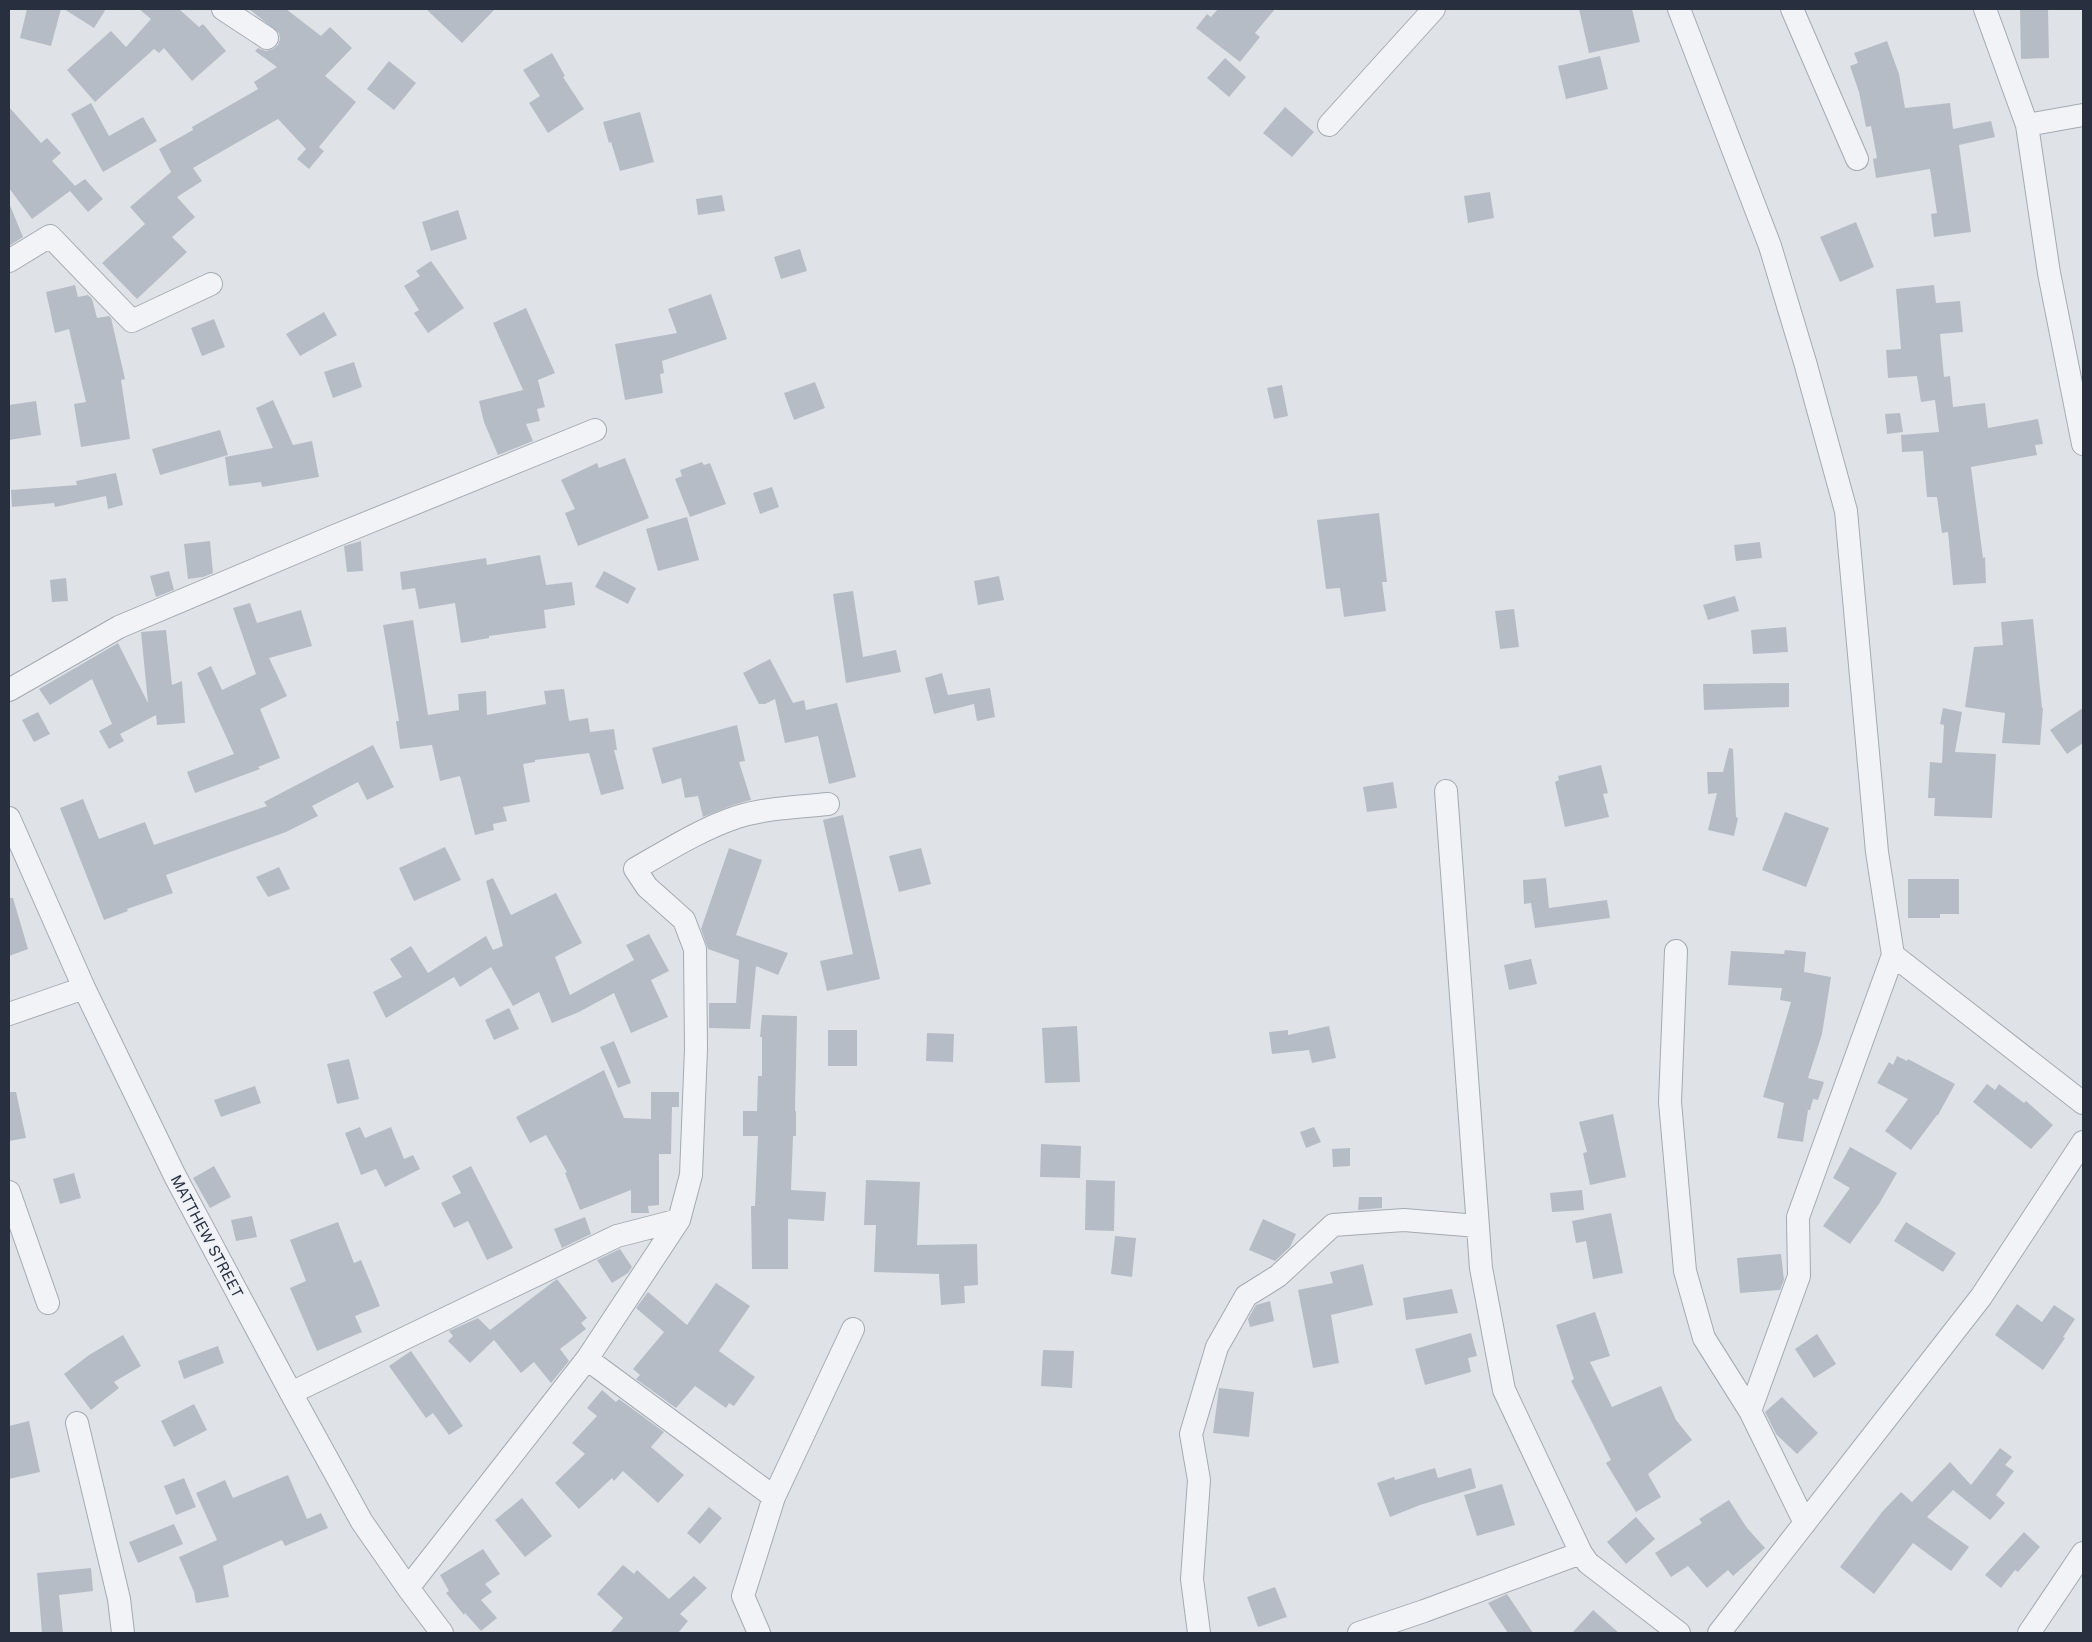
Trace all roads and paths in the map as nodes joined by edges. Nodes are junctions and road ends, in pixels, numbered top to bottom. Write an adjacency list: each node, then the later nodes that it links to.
1 (223, 9): 6 (street)
2 (1434, 9): 8 (street)
3 (1679, 9): 20 (street)
4 (1792, 9): 10 (street)
5 (1985, 9): 9 (street)
6 (267, 38)
7 (2083, 115): 9 (street)
8 (1329, 125)
9 (2027, 125): 14 (street)
10 (1857, 159)
11 (9, 261): 12 (street)
12 (211, 284)
13 (595, 430): 15 (street)
14 (2083, 444)
15 (9, 690)
16 (1446, 791): 27 (street)
17 (828, 804): 26 (street)
18 (9, 818): 21 (street, MATTHEW STREET)
19 (1676, 951): 32 (street)
20 (1894, 955): 23 (street); 32 (street)
21 (84, 988): 22 (street); 31 (street, MATTHEW STREET)
22 (9, 1014)
23 (2083, 1102)
24 (2083, 1142): 35 (street)
25 (9, 1192): 28 (street)
26 (679, 1220): 30 (street); 31 (street)
27 (1478, 1226): 36 (street); 42 (street)
28 (48, 1303)
29 (853, 1329): 34 (street)
30 (587, 1359): 34 (street); 38 (street)
31 (291, 1393): 38 (street, MATTHEW STREET)
32 (1750, 1411): 35 (street)
33 (77, 1423): 39 (street)
34 (774, 1497): 41 (street)
35 (1805, 1524): 45 (street)
36 (1580, 1553): 43 (street); 44 (street)
37 (2083, 1553): 46 (street)
38 (408, 1588): 40 (street, MATTHEW STREET)
39 (123, 1633)
40 (442, 1633)
41 (759, 1633)
42 (1199, 1633)
43 (1359, 1633)
44 (1679, 1633)
45 (1719, 1633)
46 (2029, 1633)

